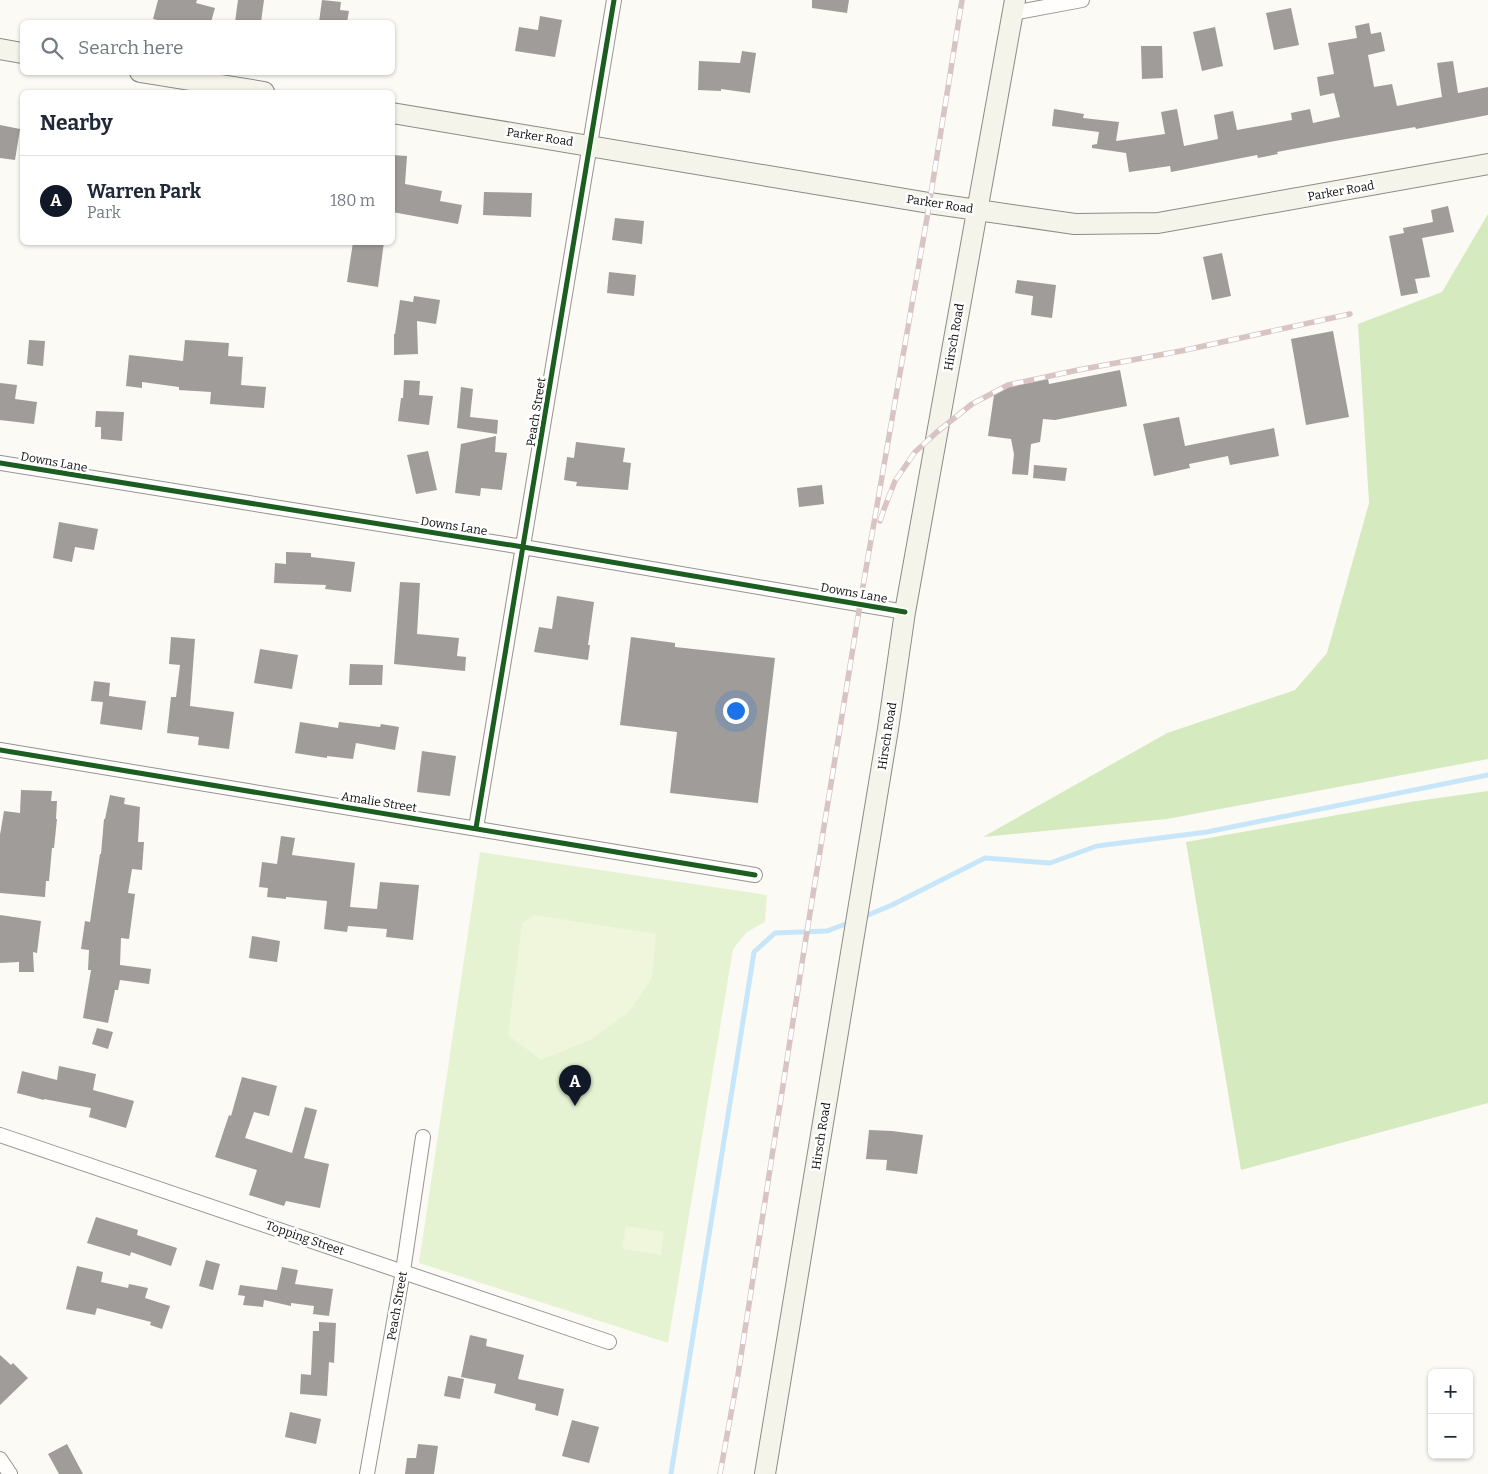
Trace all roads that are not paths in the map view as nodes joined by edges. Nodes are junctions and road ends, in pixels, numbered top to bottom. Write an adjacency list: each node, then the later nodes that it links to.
1 (614, 0): 9 (street, Peach Street)
2 (1082, 0): 3 (street)
3 (1014, 7): 11 (main road, Hirsch Road)
4 (0, 50): 5 (main road)
5 (20, 53)
6 (159, 75): 7 (main road)
7 (252, 90)
8 (395, 114): 9 (main road, Parker Road)
9 (590, 146): 11 (main road, Parker Road); 13 (street, Peach Street)
10 (1488, 164): 11 (main road, Parker Road)
11 (977, 210): 14 (main road, Hirsch Road)
12 (0, 463): 13 (street, Downs Lane)
13 (523, 548): 14 (street, Downs Lane); 16 (street, Peach Street)
14 (905, 612): 25 (main road, Hirsch Road)
15 (0, 750): 16 (street, Amalie Street)
16 (476, 828): 17 (street, Amalie Street)
17 (755, 875)
18 (0, 1134): 20 (street, Topping Street)
19 (423, 1137): 20 (street, Peach Street)
20 (403, 1271): 21 (street, Topping Street); 24 (street, Peach Street)
21 (609, 1342)
22 (0, 1460): 23 (street)
23 (10, 1474)
24 (367, 1474)
25 (765, 1474)

